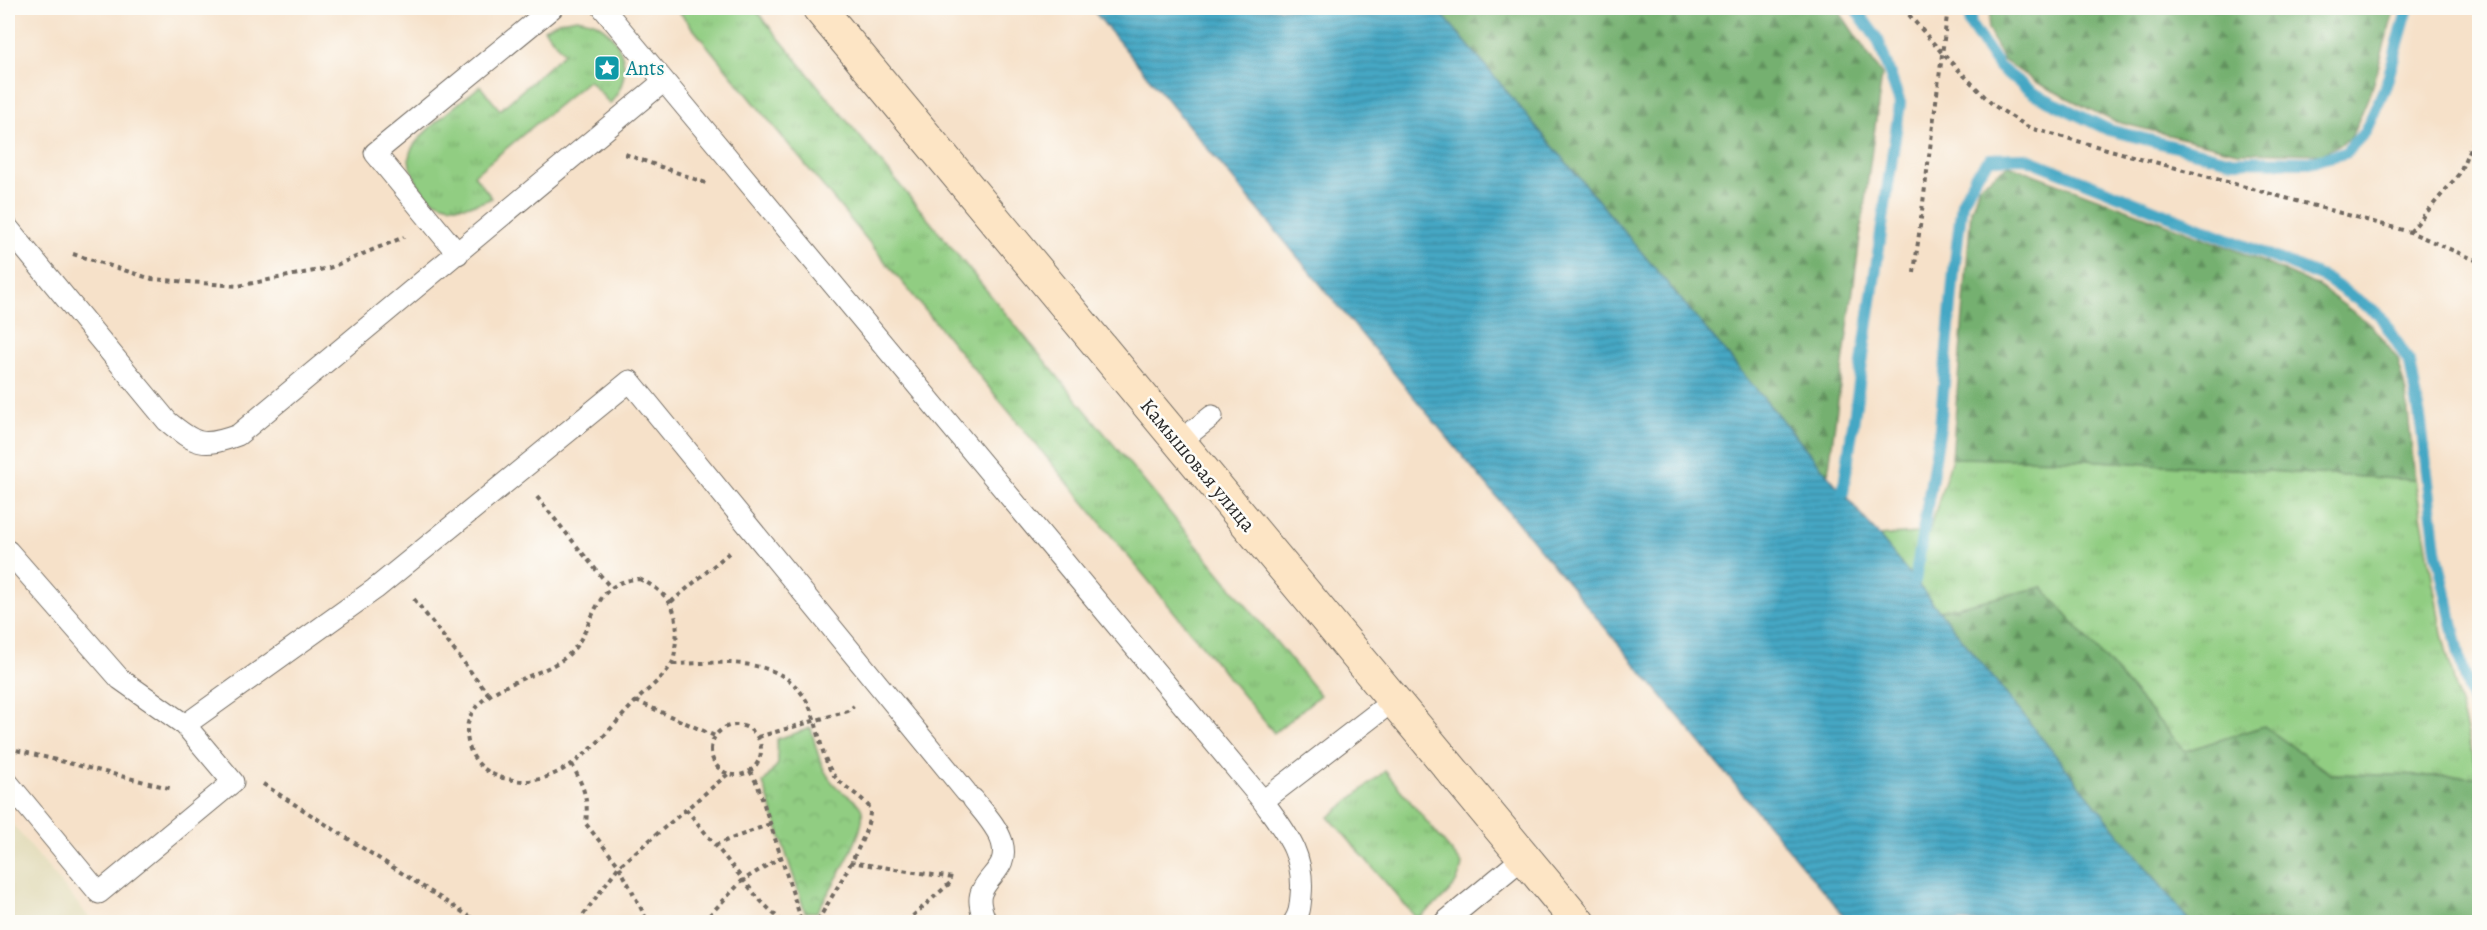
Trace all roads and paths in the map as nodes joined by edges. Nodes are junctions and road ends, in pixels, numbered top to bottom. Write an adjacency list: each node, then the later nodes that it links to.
1 (552, 8): 11 (lane)
2 (603, 8): 7 (lane)
3 (819, 8): 19 (street, Камышовая улица)
4 (1903, 8): 6 (path)
5 (1948, 8): 6 (path)
6 (1942, 53): 13 (path); 17 (path)
7 (664, 81): 15 (lane); 42 (lane)
8 (2480, 124): 13 (path)
9 (616, 150): 10 (path)
10 (716, 187)
11 (429, 219): 14 (path); 15 (lane)
12 (8, 228): 15 (lane)
13 (2410, 232): 16 (path)
14 (69, 253)
15 (458, 254)
16 (2480, 262)
17 (1914, 273)
18 (1212, 416): 19 (lane)
19 (1179, 442): 29 (street, Камышовая улица)
20 (517, 473): 21 (lane); 23 (lane); 24 (path)
21 (754, 532): 25 (path); 27 (lane)
22 (8, 550): 32 (lane)
23 (394, 574): 28 (path); 32 (lane)
24 (610, 587): 25 (path); 28 (path)
25 (671, 602): 26 (path)
26 (673, 664): 30 (path); 31 (path)
27 (880, 686): 31 (path); 60 (lane)
28 (489, 695): 36 (path)
29 (1394, 700): 42 (lane); 47 (street, Камышовая улица)
30 (636, 701): 33 (path); 36 (path)
31 (815, 721): 34 (path); 48 (path)
32 (185, 725): 39 (lane)
33 (715, 736): 34 (path); 38 (path)
34 (758, 737): 37 (path)
35 (8, 748): 41 (path)
36 (572, 764): 49 (path)
37 (750, 771): 38 (path); 44 (path)
38 (728, 774): 43 (path)
39 (233, 782): 40 (lane); 53 (path)
40 (8, 783)
41 (174, 789)
42 (1263, 801): 61 (lane)
43 (687, 809): 45 (path); 49 (path)
44 (770, 824): 45 (path); 46 (path)
45 (715, 845): 51 (path)
46 (781, 856): 51 (path); 58 (path)
47 (1524, 858): 62 (lane); 63 (street, Камышовая улица)
48 (850, 862): 50 (path); 52 (path)
49 (619, 866): 54 (path); 55 (path)
50 (956, 879)
51 (744, 880): 56 (path); 57 (path)
52 (819, 919): 58 (path); 59 (path)
53 (478, 922)
54 (578, 922)
55 (648, 922)
56 (703, 922)
57 (782, 922)
58 (803, 922)
59 (828, 922)
60 (986, 922)
61 (1294, 922)
62 (1445, 922)
63 (1578, 922)

